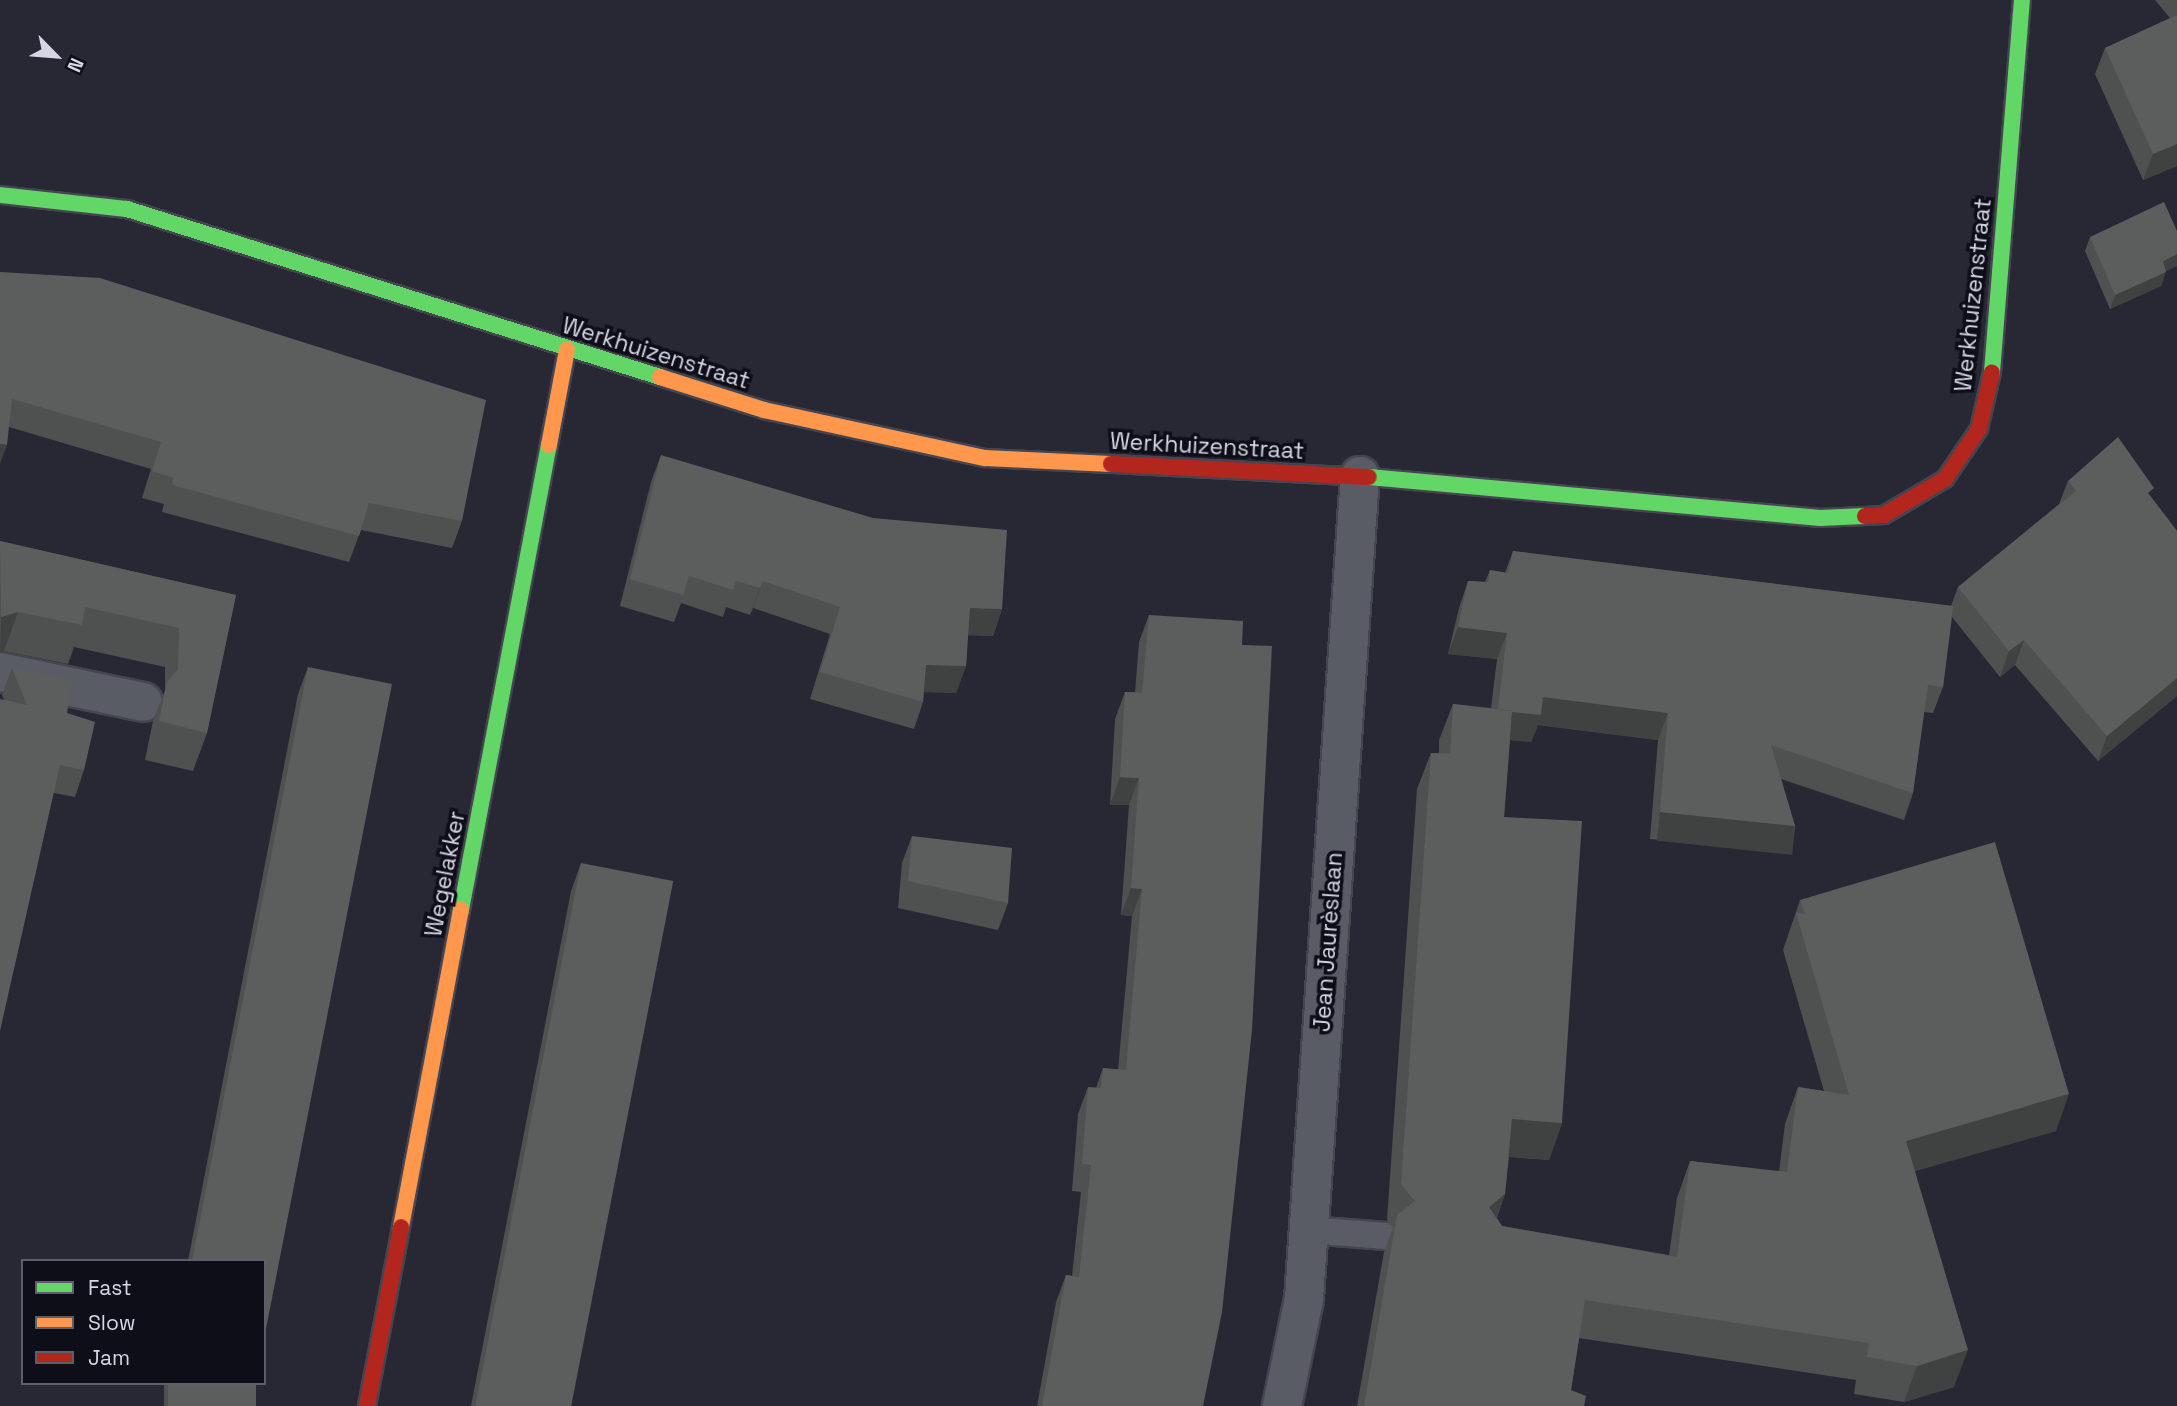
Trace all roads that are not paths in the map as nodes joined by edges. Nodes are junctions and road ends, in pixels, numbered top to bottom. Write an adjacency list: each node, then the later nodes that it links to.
1 (2022, 0): 4 (street, Werkhuizenstraat)
2 (0, 195): 3 (street, Werkhuizenstraat)
3 (567, 350): 4 (street, Werkhuizenstraat); 9 (street, Wegelakker)
4 (1360, 476): 7 (street, Jean Jaurèslaan)
5 (0, 672): 6 (street)
6 (143, 702)
7 (1309, 1230): 8 (lane); 10 (street, Jean Jaurèslaan)
8 (1386, 1236)
9 (367, 1406)
10 (1282, 1406)

